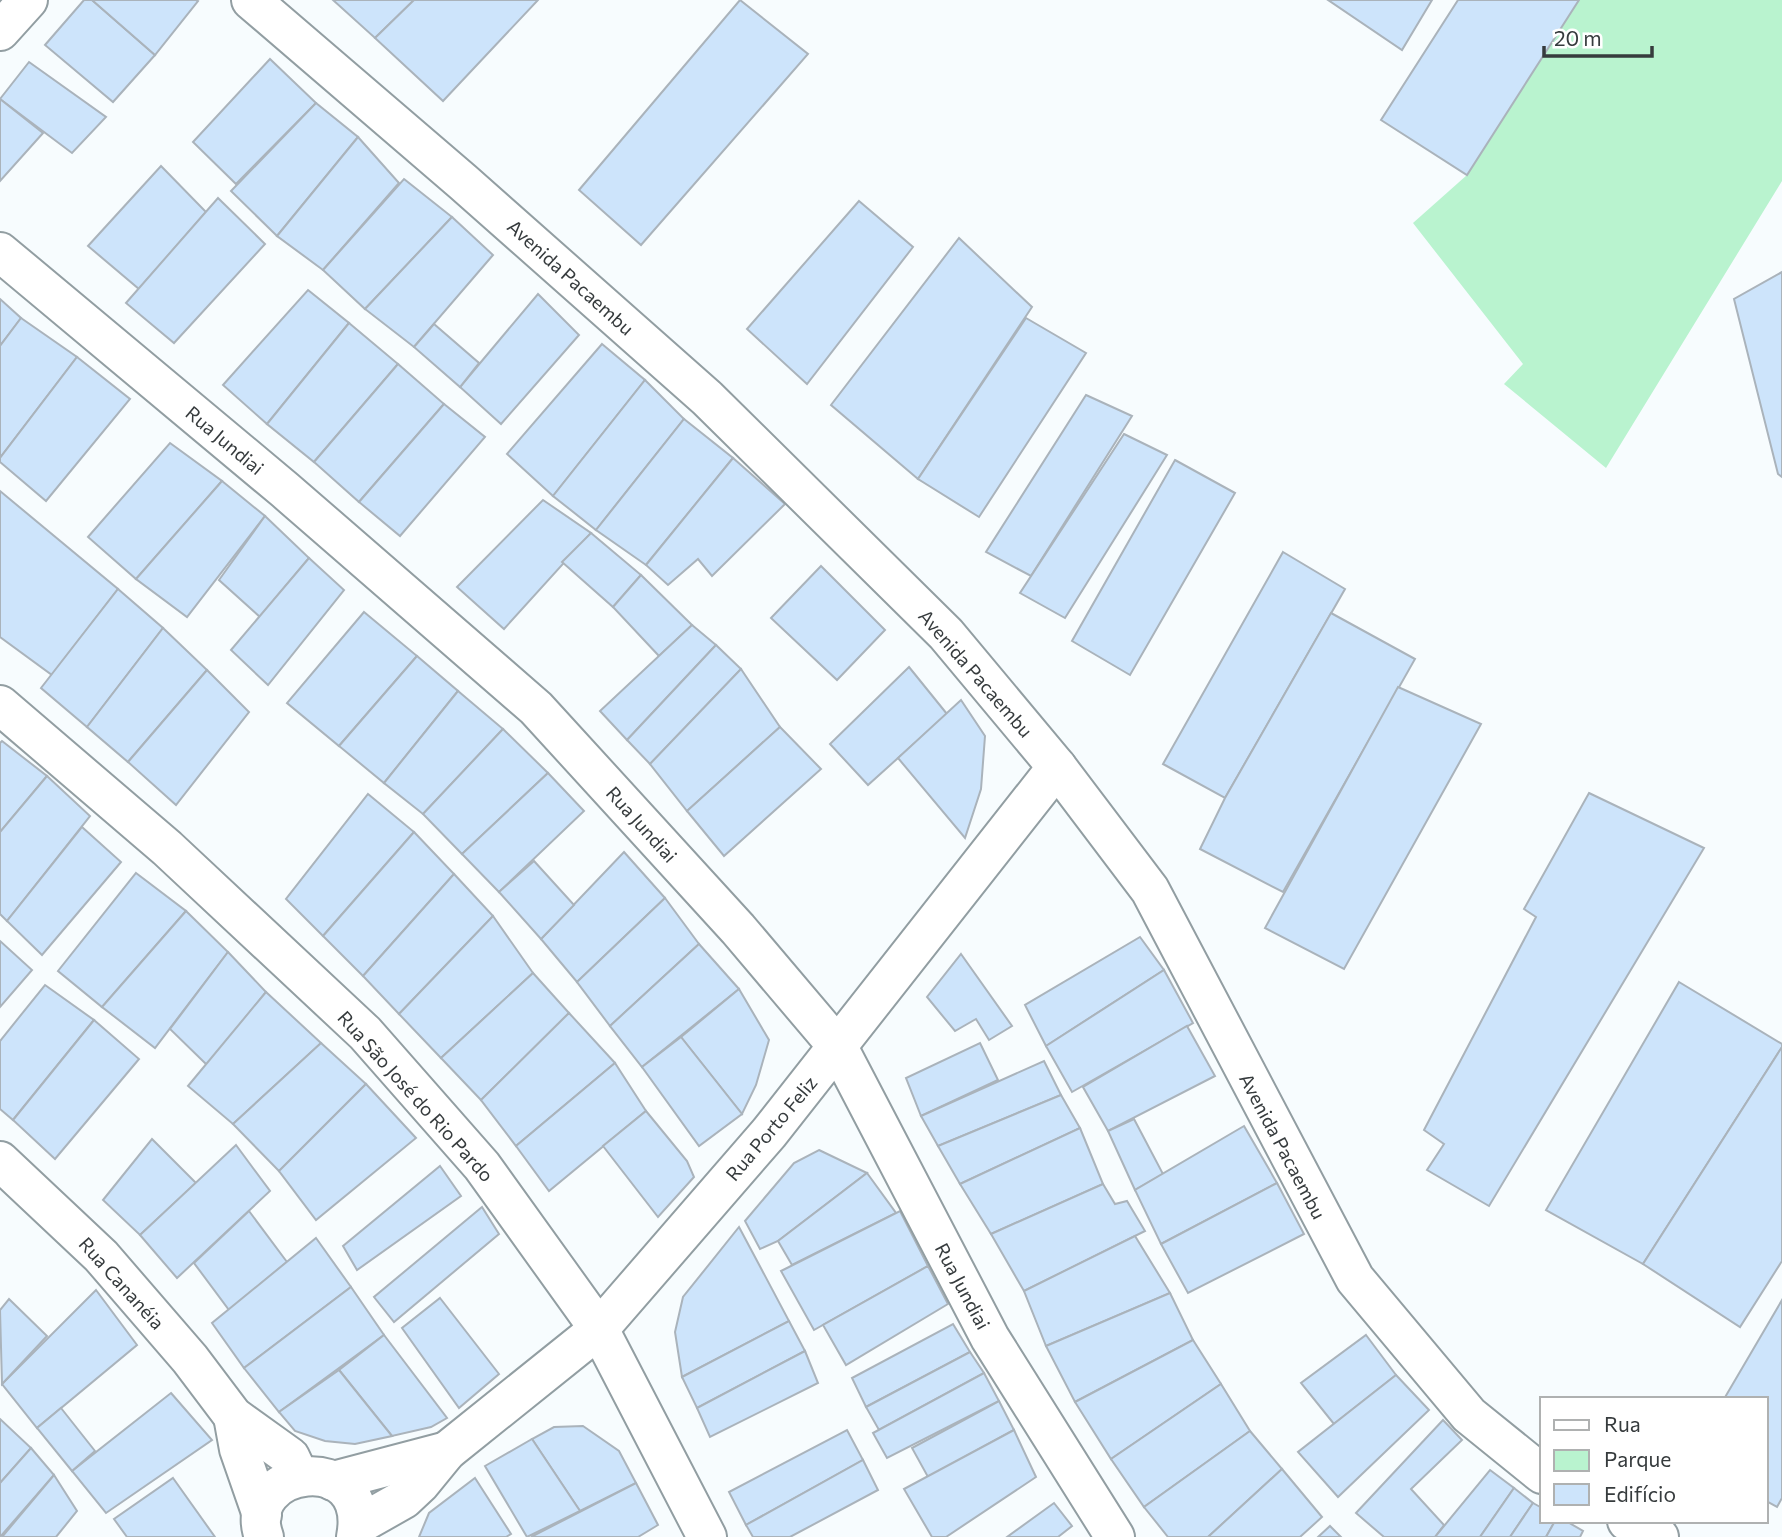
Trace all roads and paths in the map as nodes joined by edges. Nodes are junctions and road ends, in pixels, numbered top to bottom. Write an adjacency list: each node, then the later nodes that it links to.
1 (28, 0): 3 (street)
2 (251, 0): 6 (street, Avenida Pacaembu)
3 (0, 31)
4 (0, 252): 7 (street, Rua Jundiai)
5 (0, 705): 9 (street, Rua São José do Rio Pardo)
6 (1057, 767): 7 (street, Rua Porto Feliz); 12 (street, Avenida Pacaembu)
7 (838, 1047): 9 (street, Rua Porto Feliz); 18 (street, Rua Jundiai)
8 (0, 1161): 10 (street, Rua Cananéia)
9 (599, 1329): 11 (street, Rua Porto Feliz); 17 (street, Rua São José do Rio Pardo)
10 (233, 1416): 13 (street, Rua Cananéia); 15 (street, Rua Cananéia)
11 (447, 1451): 13 (street, Rua Porto Feliz); 16 (street, Rua Porto Feliz)
12 (1540, 1472)
13 (316, 1478): 15 (street); 16 (street, Rua Cananéia)
14 (1631, 1523): 19 (street)
15 (262, 1530)
16 (357, 1531)
17 (707, 1537)
18 (1115, 1537)
19 (1659, 1537)

